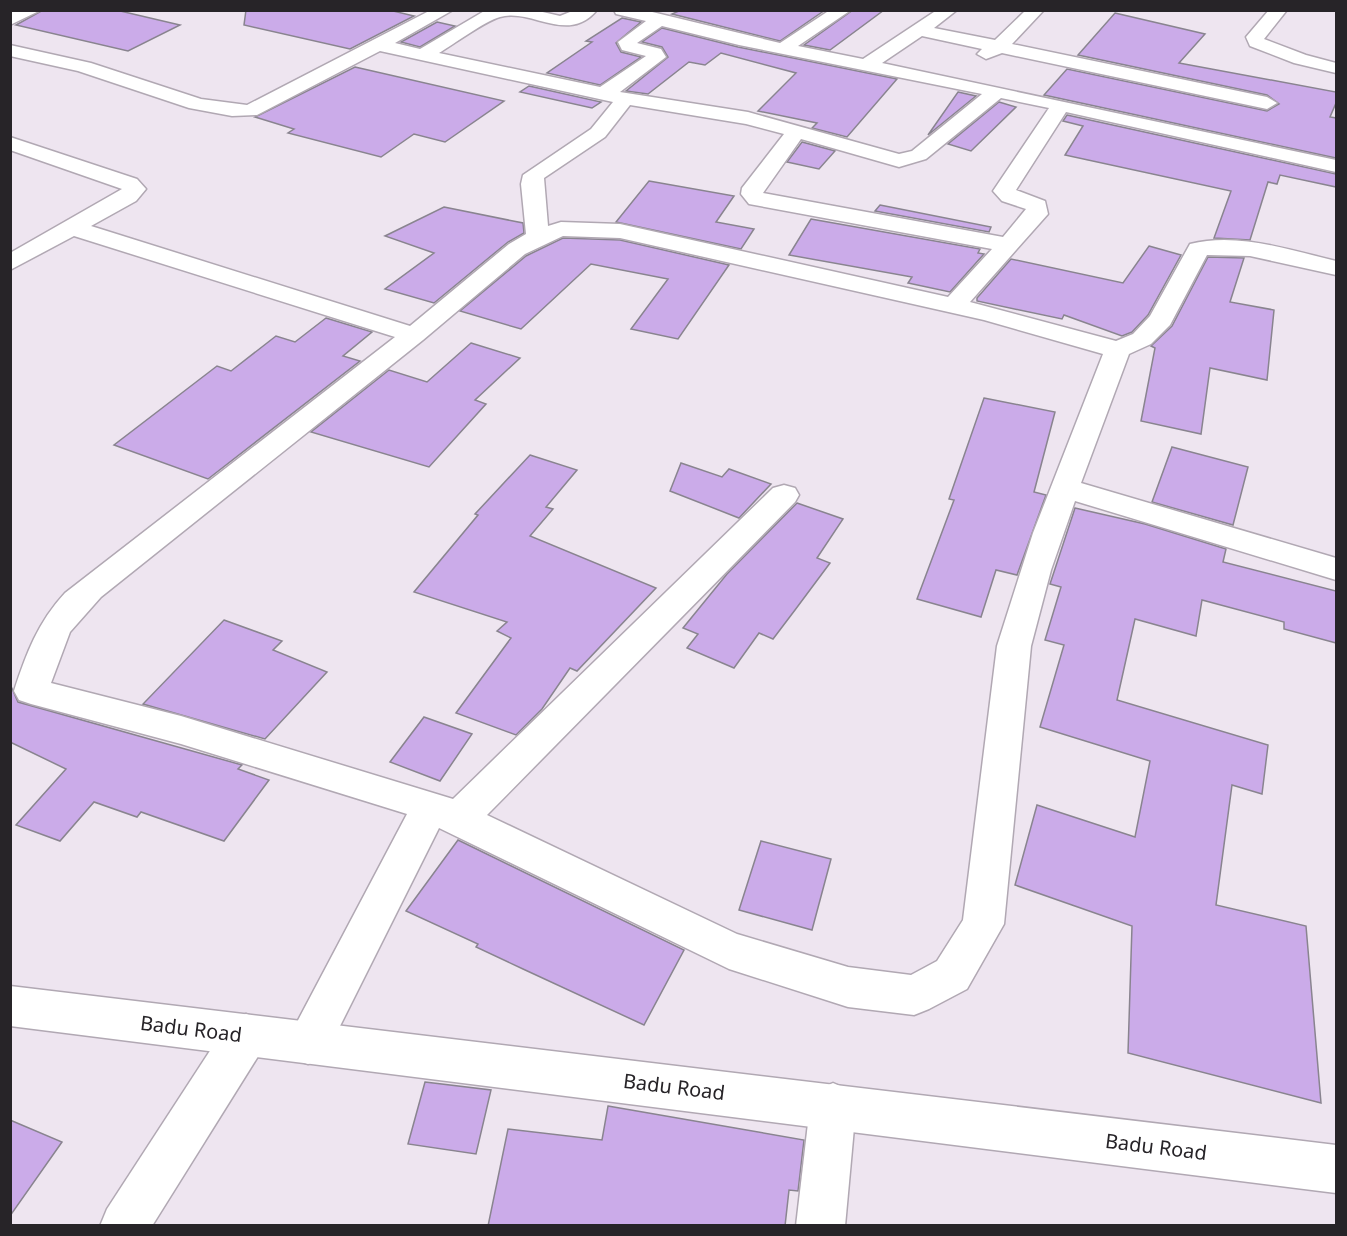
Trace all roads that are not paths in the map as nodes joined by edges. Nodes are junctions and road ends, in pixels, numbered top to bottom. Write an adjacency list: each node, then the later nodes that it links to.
1 (33, 10): 10 (street)
2 (409, 10): 9 (street)
3 (590, 10): 18 (street)
4 (622, 10): 11 (street)
5 (843, 10): 15 (street)
6 (949, 10): 12 (street)
7 (1036, 10): 14 (street)
8 (1279, 10): 17 (street)
9 (439, 14): 13 (street)
10 (10, 20)
11 (659, 20): 15 (street); 23 (street)
12 (920, 30): 14 (street); 19 (street)
13 (378, 45): 16 (street); 18 (street)
14 (1000, 46): 21 (street); 25 (street)
15 (782, 49): 19 (street)
16 (10, 50)
17 (1286, 54): 20 (street); 25 (street)
18 (422, 55): 23 (street)
19 (866, 65): 21 (street)
20 (1336, 68)
21 (943, 80): 22 (street)
22 (997, 91): 26 (street); 27 (street)
23 (605, 93): 24 (street)
24 (626, 98): 27 (street); 32 (street)
25 (1267, 103): 29 (street)
26 (1060, 107): 29 (street); 33 (street)
27 (796, 132): 33 (street)
28 (10, 143): 31 (street)
29 (1250, 147): 30 (street)
30 (1336, 165)
31 (72, 228): 34 (street); 37 (street)
32 (538, 237): 36 (street); 37 (street)
33 (1008, 245): 36 (street)
34 (10, 262)
35 (1336, 268): 38 (street)
36 (953, 306): 38 (street)
37 (414, 334): 42 (street)
38 (1118, 349): 39 (street)
39 (1066, 488): 41 (street); 42 (street)
40 (784, 495): 42 (street)
41 (1336, 569)
42 (445, 812): 45 (street)
43 (10, 1006): 44 (street, Badu Road)
44 (246, 1035): 45 (street, Badu Road); 48 (street)
45 (308, 1043): 46 (street, Badu Road)
46 (833, 1106): 47 (street, Badu Road); 49 (street)
47 (1336, 1170)
48 (124, 1226)
49 (820, 1226)

